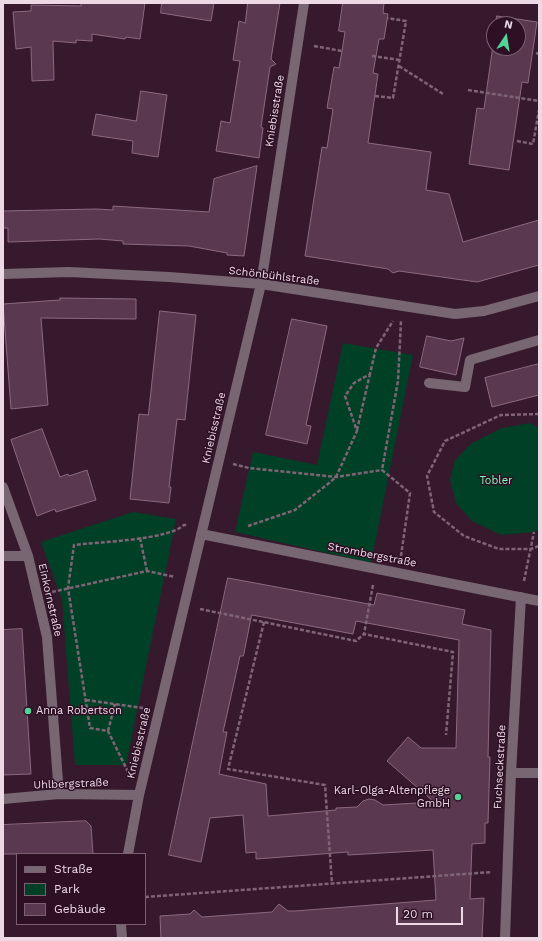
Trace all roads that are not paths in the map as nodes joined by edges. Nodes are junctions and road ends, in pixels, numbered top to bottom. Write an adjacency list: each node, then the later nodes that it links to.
1 (304, 3): 3 (street, Kniebisstraße)
2 (3, 274): 3 (street, Schönbühlstraße)
3 (261, 284): 4 (street, Schönbühlstraße); 8 (street, Kniebisstraße)
4 (539, 296)
5 (539, 340): 6 (street)
6 (429, 383)
7 (3, 487): 10 (street, Einkornstraße)
8 (202, 530): 11 (street, Strombergstraße); 16 (street, Kniebisstraße)
9 (3, 556): 10 (street)
10 (28, 556): 15 (street, Einkornstraße)
11 (521, 597): 12 (street, Strombergstraße); 13 (street, Fuchseckstraße)
12 (539, 601)
13 (511, 773): 14 (street); 21 (street, Fuchseckstraße)
14 (539, 773)
15 (59, 794): 16 (street, Uhlbergstraße); 17 (street, Uhlbergstraße)
16 (139, 795): 18 (street, Kniebisstraße)
17 (3, 799)
18 (128, 853)
19 (121, 925): 20 (street)
20 (122, 938)
21 (504, 938)

